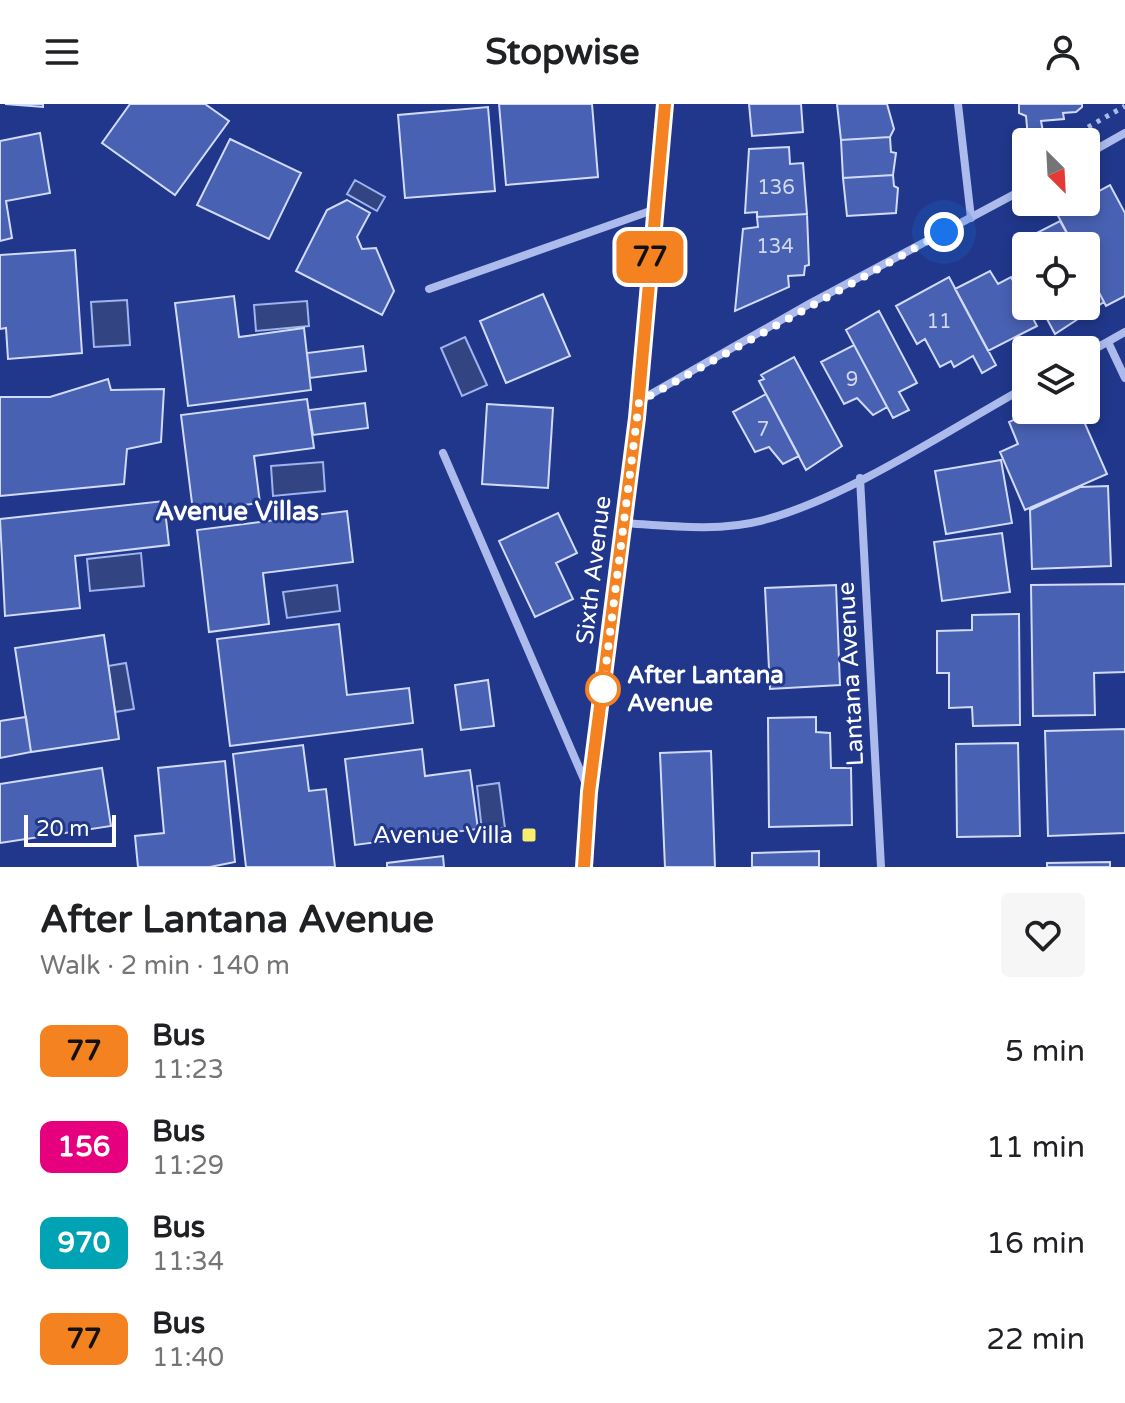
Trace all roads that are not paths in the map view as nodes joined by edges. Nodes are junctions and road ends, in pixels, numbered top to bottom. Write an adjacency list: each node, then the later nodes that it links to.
1 (665, 104): 6 (main road, Sixth Avenue)
2 (958, 104): 7 (street)
3 (1125, 133): 4 (street)
4 (1100, 147)
5 (1012, 196): 7 (street)
6 (653, 210): 8 (street); 14 (main road, Sixth Avenue)
7 (971, 218): 14 (street)
8 (429, 289)
9 (1125, 332): 10 (street)
10 (1108, 342): 11 (street); 12 (street)
11 (1100, 346)
12 (1125, 378)
13 (1012, 395): 16 (street)
14 (639, 402): 17 (main road, Sixth Avenue)
15 (443, 453): 18 (street, Sixth Avenue)
16 (860, 478): 17 (street); 20 (street, Lantana Avenue)
17 (624, 523): 18 (main road, Sixth Avenue)
18 (589, 792): 19 (main road, Sixth Avenue)
19 (584, 867)
20 (881, 867)

